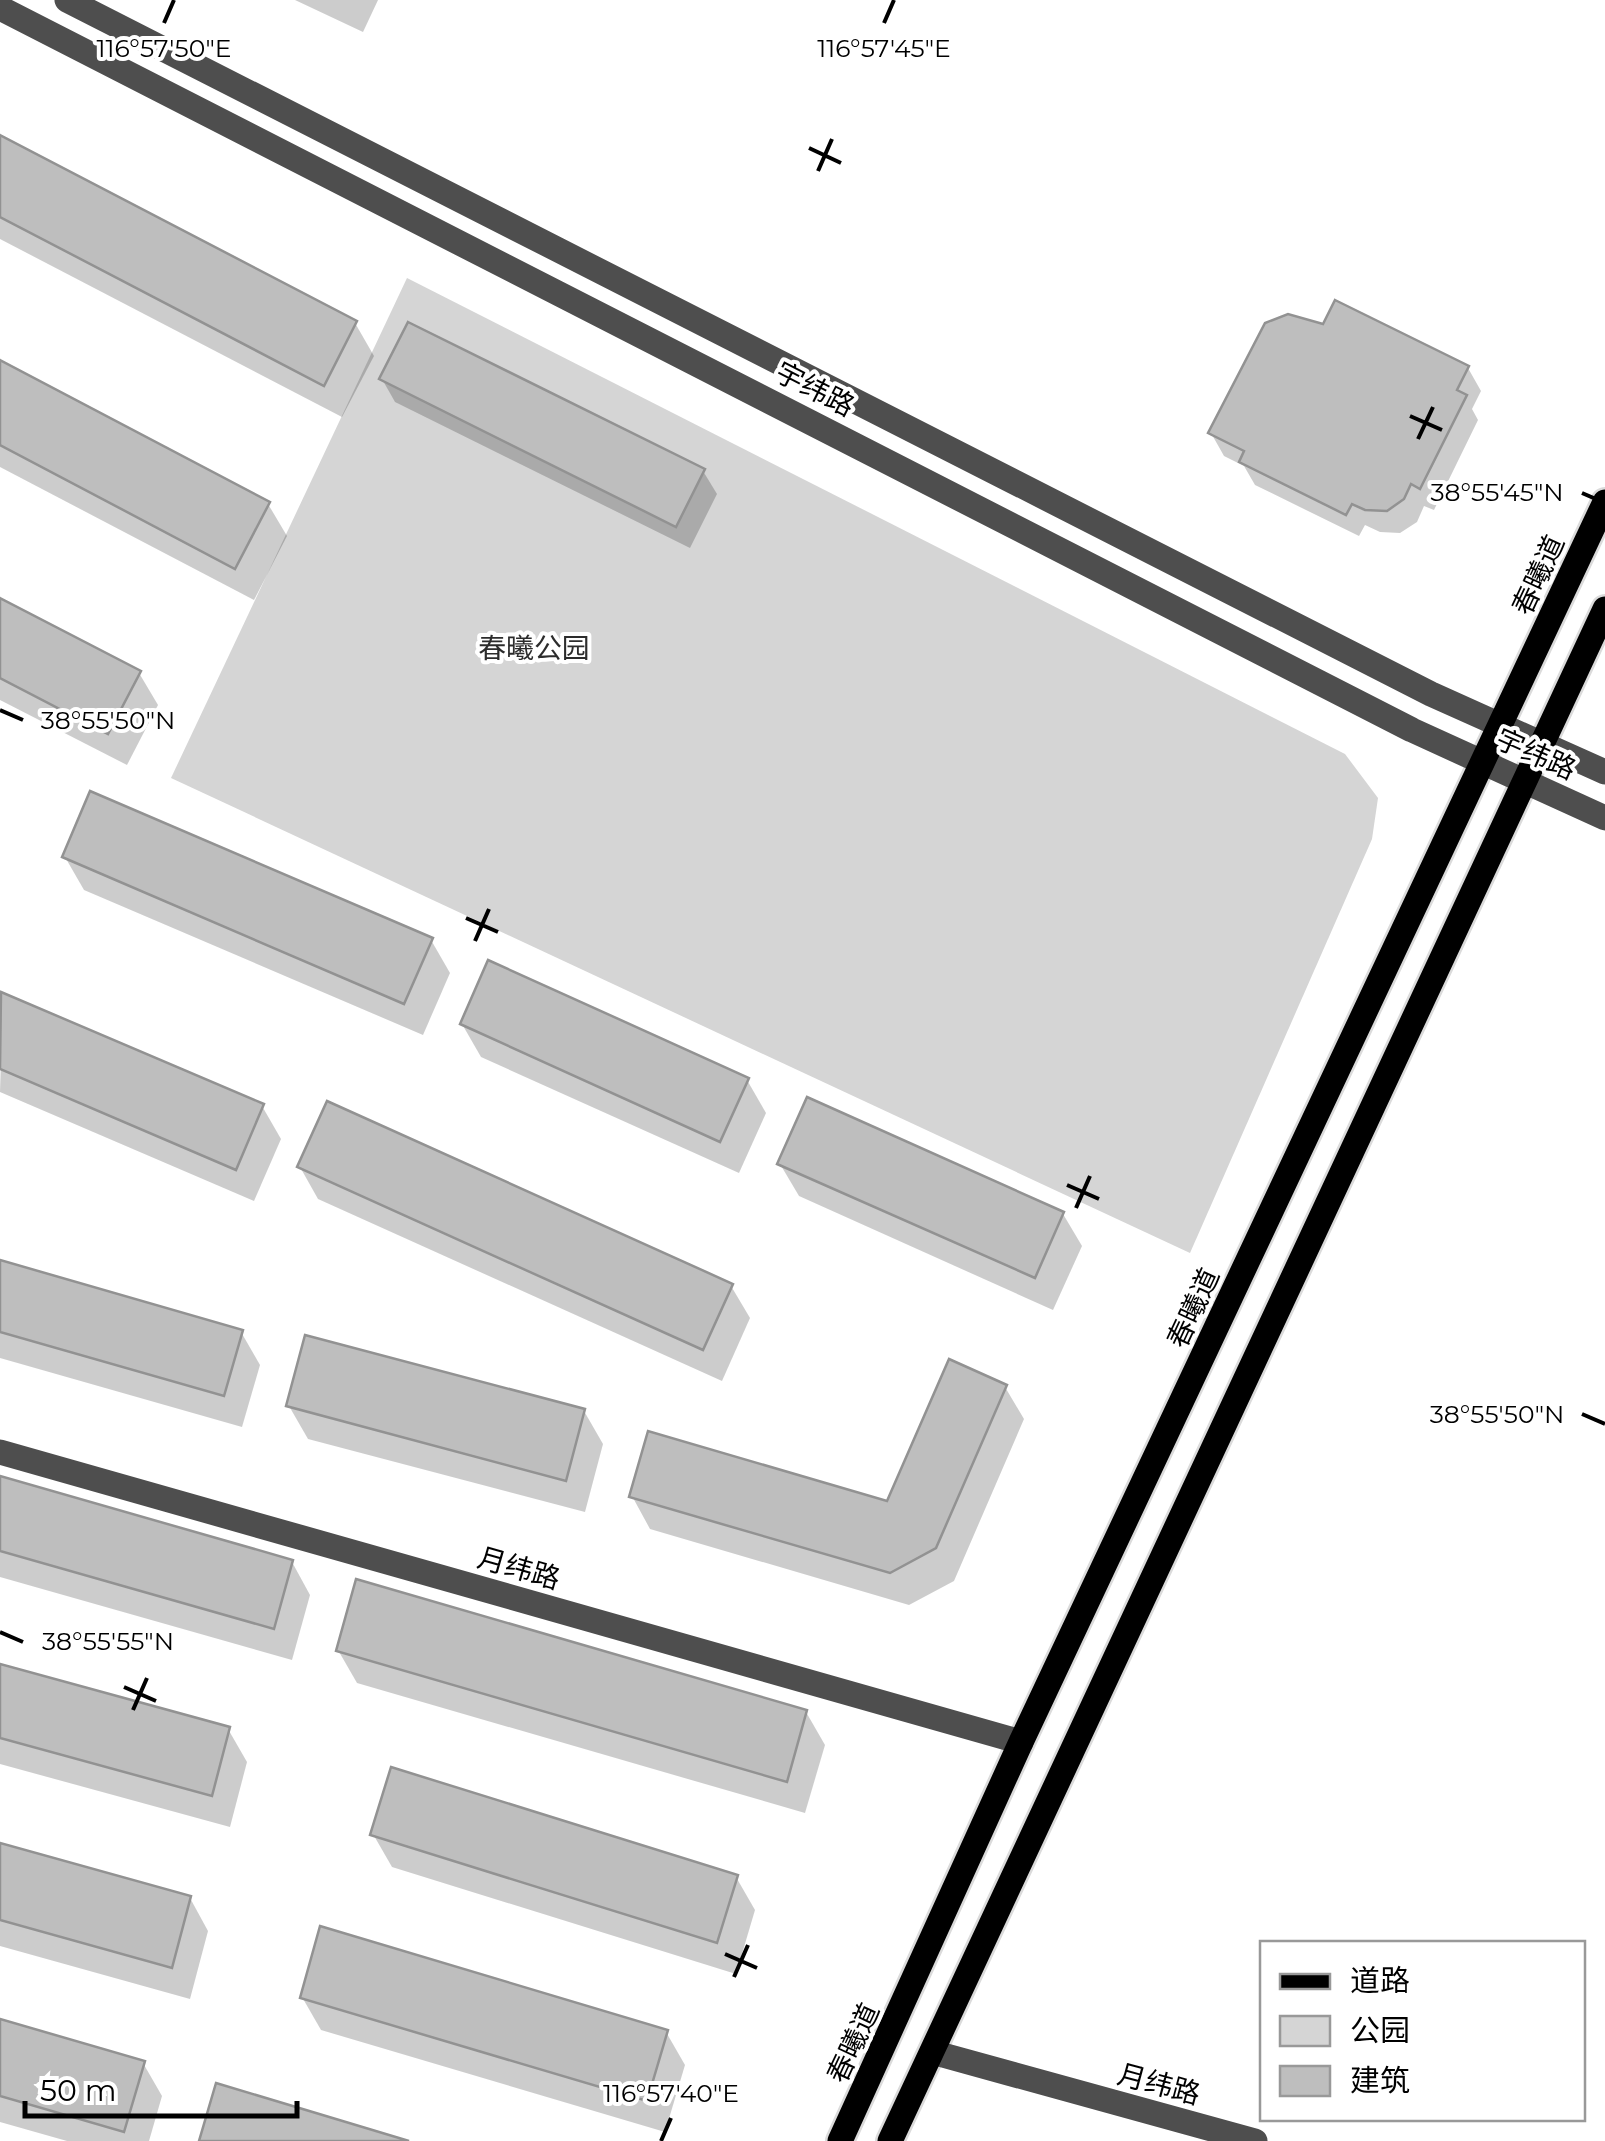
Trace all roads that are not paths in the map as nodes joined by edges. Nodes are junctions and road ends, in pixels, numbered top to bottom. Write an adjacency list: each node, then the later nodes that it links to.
1 (67, 0): 5 (street, 宇纬路)
2 (0, 8): 7 (street, 宇纬路)
3 (1605, 502): 5 (main road, 春曦道)
4 (1605, 608): 6 (main road)
5 (1501, 726): 6 (street, 宇纬路); 7 (main road, 春曦道)
6 (1542, 744): 8 (street, 宇纬路); 9 (main road)
7 (1483, 763): 9 (street, 宇纬路); 12 (main road, 春曦道)
8 (1605, 772)
9 (1525, 781): 10 (street, 宇纬路); 13 (main road)
10 (1605, 818)
11 (0, 1452): 12 (street, 月纬路)
12 (1021, 1742): 14 (main road, 春曦道)
13 (932, 2052): 15 (main road); 16 (street, 月纬路)
14 (840, 2141)
15 (890, 2141)
16 (1255, 2141)

